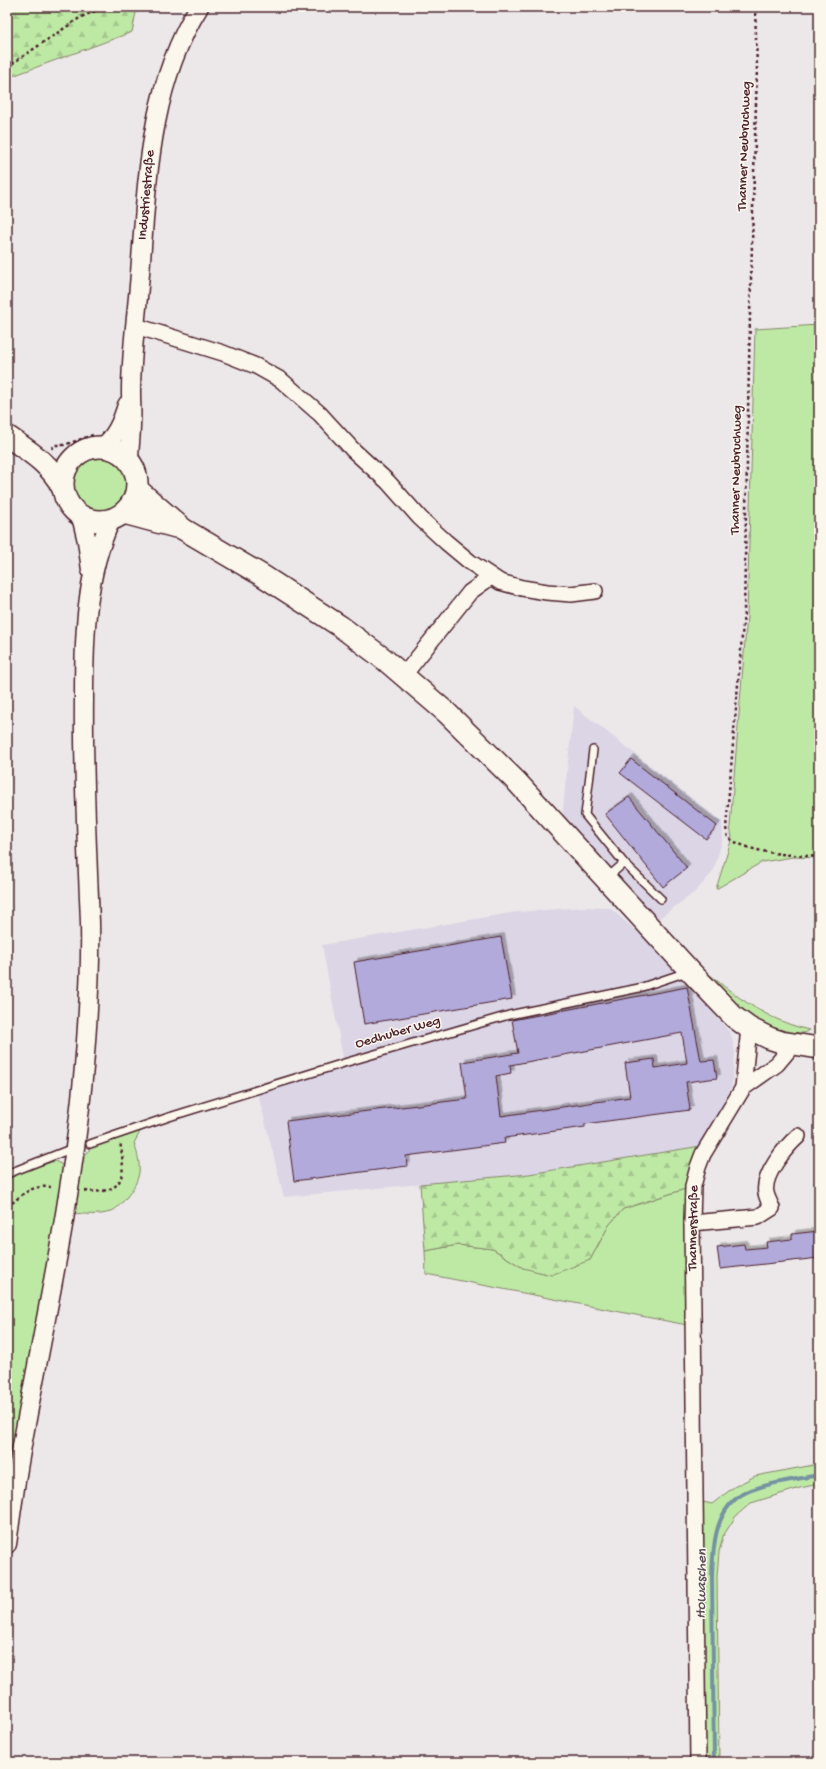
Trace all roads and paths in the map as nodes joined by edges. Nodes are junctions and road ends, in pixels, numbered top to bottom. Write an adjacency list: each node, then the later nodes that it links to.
1 (104, 7): 4 (path)
2 (199, 7): 5 (street, Industriestraße)
3 (755, 7): 22 (path, Thanner Neubruchweg)
4 (7, 67)
5 (136, 326): 6 (street, Industriestraße); 18 (street)
6 (131, 391): 8 (street, Industriestraße); 11 (street, Industriestraße)
7 (7, 436): 9 (main road); 12 (main road)
8 (99, 441): 9 (path); 10 (main road); 11 (main road)
9 (50, 453): 10 (main road)
10 (76, 455): 12 (main road)
11 (129, 461): 13 (main road)
12 (62, 487): 14 (main road)
13 (137, 489): 15 (main road); 16 (main road)
14 (81, 516): 15 (main road); 17 (street)
15 (117, 516): 16 (main road); 17 (street)
16 (183, 529): 20 (main road)
17 (92, 575): 33 (street)
18 (491, 576): 19 (street); 20 (street)
19 (595, 591)
20 (404, 675): 24 (main road)
21 (593, 750): 23 (lane)
22 (819, 857)
23 (624, 863): 24 (lane); 25 (lane)
24 (606, 879): 26 (main road)
25 (661, 899)
26 (690, 971): 27 (main road); 31 (lane, Oedhuber Weg)
27 (749, 1028): 28 (main road); 30 (street, Thannerstraße)
28 (793, 1044): 29 (main road); 30 (street, Thannerstraße)
29 (819, 1048)
30 (743, 1088): 38 (street, Thannerstraße)
31 (118, 1134): 33 (lane, Oedhuber Weg); 36 (path)
32 (798, 1136): 38 (street)
33 (83, 1145): 34 (lane, Oedhuber Weg); 39 (street)
34 (7, 1174)
35 (51, 1187): 37 (path)
36 (85, 1191)
37 (7, 1207)
38 (692, 1223): 40 (street, Thannerstraße)
39 (7, 1544)
40 (698, 1762)

